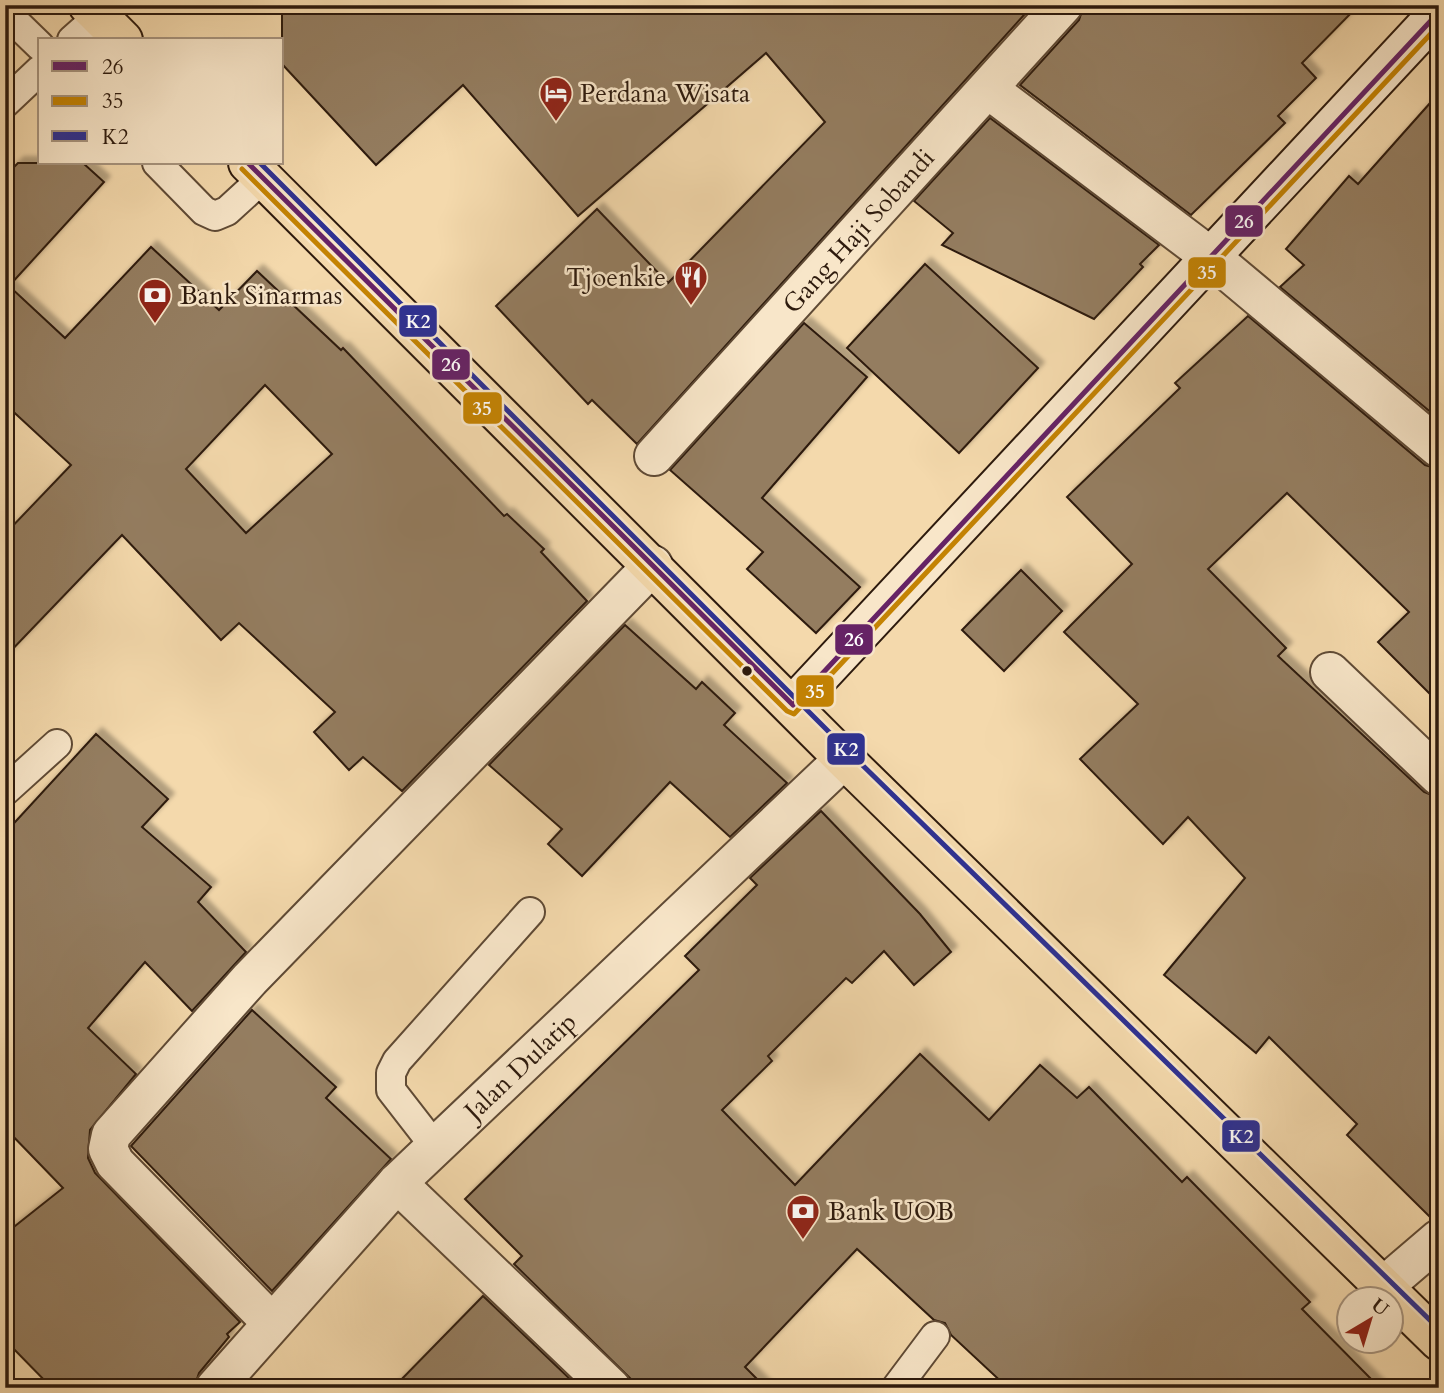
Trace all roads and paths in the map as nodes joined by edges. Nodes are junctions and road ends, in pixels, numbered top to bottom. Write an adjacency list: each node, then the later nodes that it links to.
1 (1063, 5): 6 (street, Gang Haji Sobandi)
2 (5, 12): 4 (lane)
3 (1439, 12): 10 (street)
4 (38, 44)
5 (38, 72): 7 (lane)
6 (988, 89): 10 (street); 12 (street, Gang Haji Sobandi)
7 (5, 103)
8 (158, 164): 9 (lane)
9 (255, 170): 13 (main road)
10 (1212, 258): 11 (street); 15 (street)
11 (1439, 448)
12 (654, 456)
13 (653, 565): 15 (main road); 27 (street)
14 (1330, 672): 18 (street)
15 (793, 705): 17 (main road)
16 (57, 744): 19 (lane)
17 (844, 759): 21 (street, Jalan Dulatip); 24 (main road)
18 (1439, 776)
19 (5, 791)
20 (530, 912): 21 (lane)
21 (436, 1148): 22 (street, Jalan Dulatip)
22 (397, 1184): 27 (street, Jalan Dulatip); 31 (street)
23 (1439, 1239): 25 (street)
24 (1382, 1284)
25 (1386, 1284)
26 (1406, 1308): 29 (main road)
27 (271, 1322): 30 (street, Jalan Dulatip)
28 (935, 1336): 32 (lane)
29 (1439, 1341)
30 (215, 1388)
31 (611, 1388)
32 (896, 1388)

